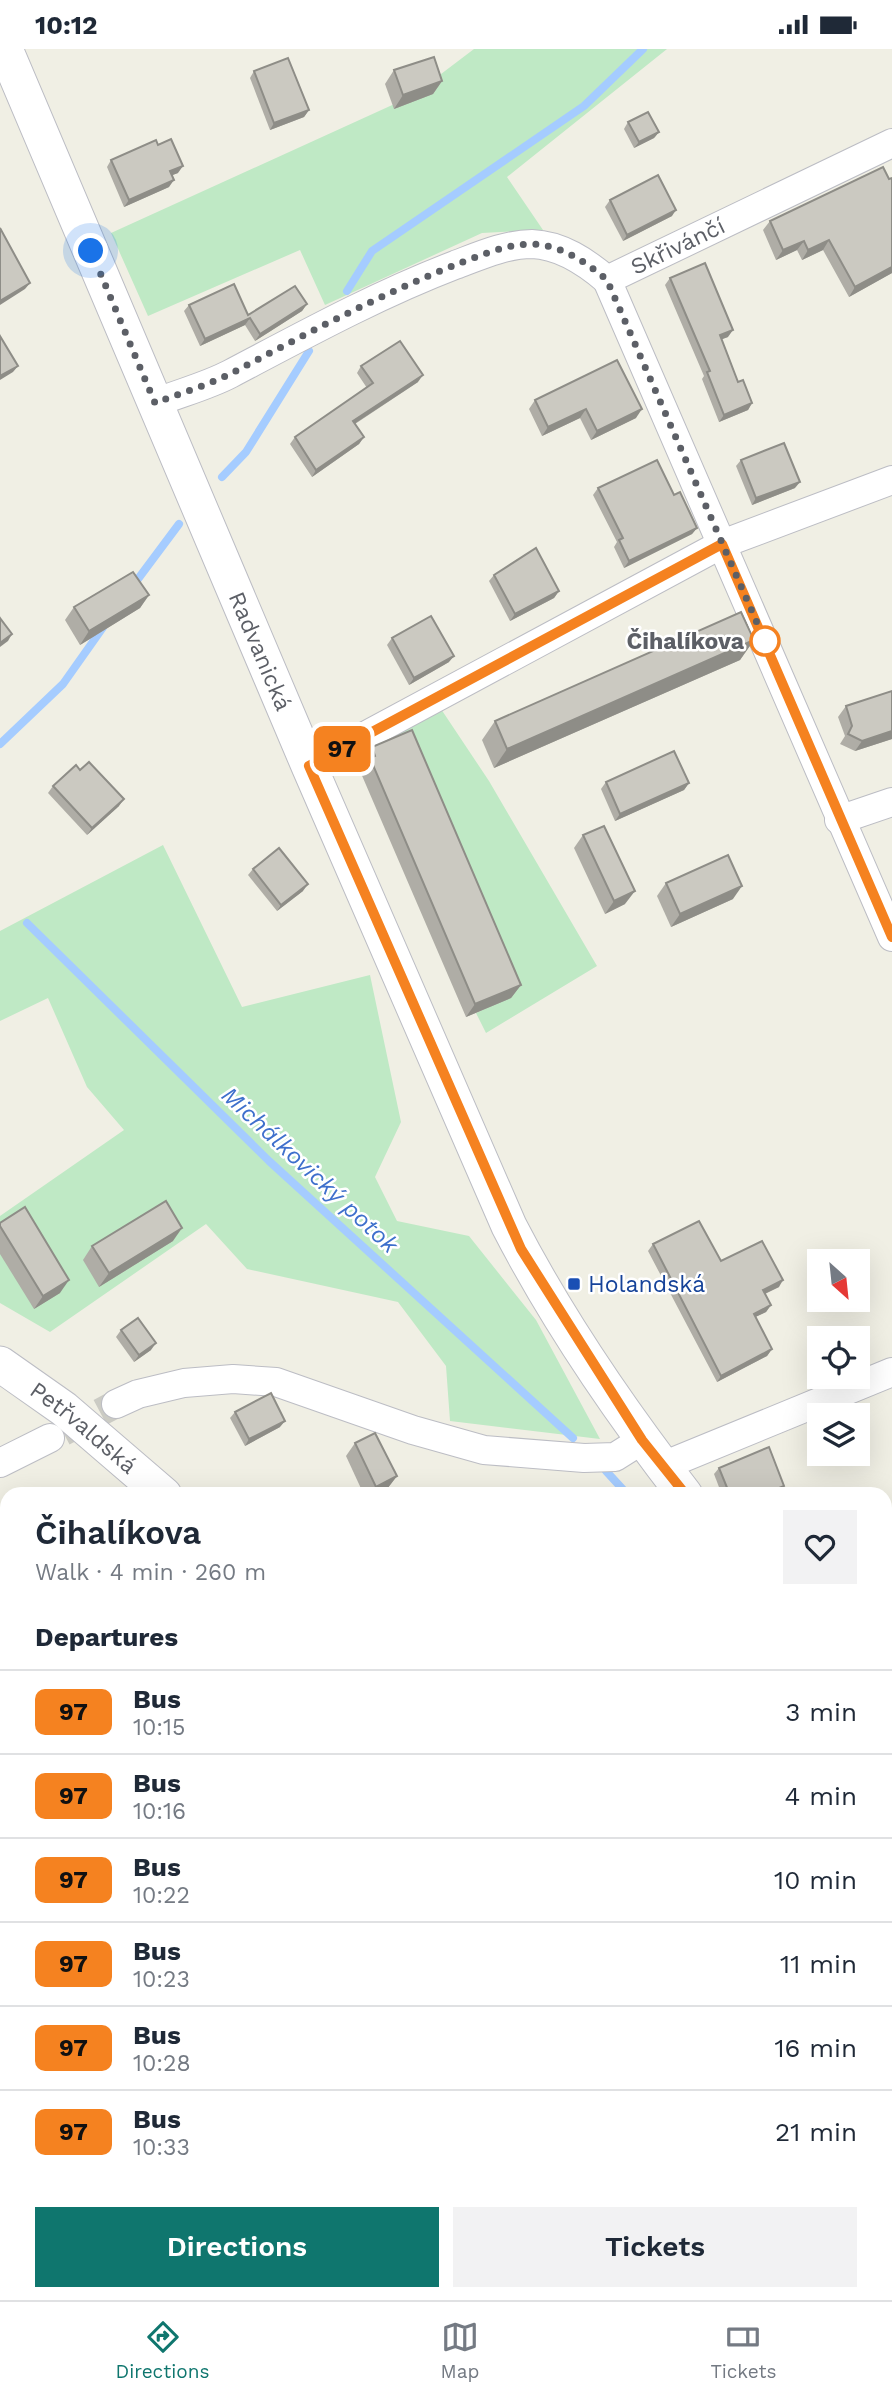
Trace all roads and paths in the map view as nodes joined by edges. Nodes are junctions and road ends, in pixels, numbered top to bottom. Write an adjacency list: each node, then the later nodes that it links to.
1 (5, 49): 4 (street, Radvanická)
2 (892, 142): 3 (street, Skřivánčí)
3 (607, 280): 4 (street, Skřivánčí); 6 (street)
4 (155, 403): 7 (street, Radvanická)
5 (892, 480): 6 (street)
6 (722, 544): 7 (street); 9 (street)
7 (309, 766): 15 (street, Radvanická)
8 (892, 802): 9 (street)
9 (839, 820): 10 (street)
10 (892, 937)
11 (0, 1364): 17 (street, Petřvaldská)
12 (892, 1373): 15 (street)
13 (116, 1404): 15 (street)
14 (50, 1438): 16 (street)
15 (653, 1453): 18 (street, Radvanická)
16 (0, 1463)
17 (155, 1487)
18 (679, 1487)

